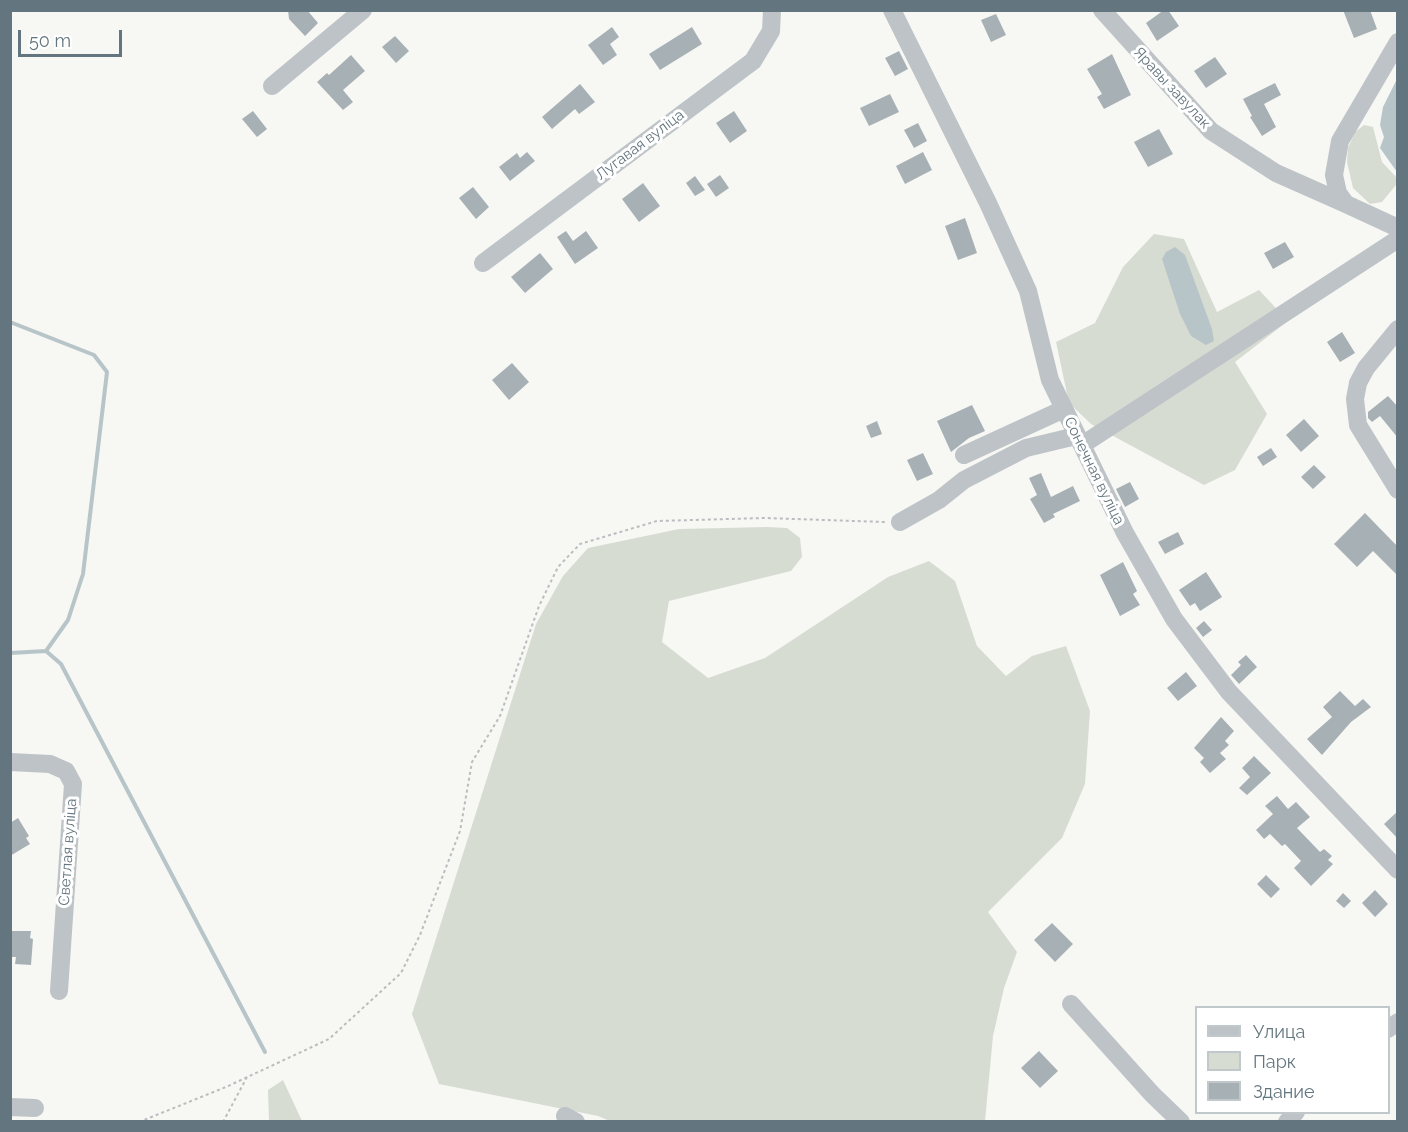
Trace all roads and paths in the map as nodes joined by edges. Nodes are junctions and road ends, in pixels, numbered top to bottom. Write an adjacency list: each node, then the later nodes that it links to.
1 (363, 10): 6 (street)
2 (772, 10): 10 (street, Лугавая вуліца)
3 (892, 10): 12 (street, Сонечная вуліца)
4 (1102, 10): 7 (street, Яравы завулак)
5 (1398, 42): 7 (street)
6 (272, 86)
7 (1346, 204): 8 (street, Яравы завулак)
8 (1398, 228)
9 (1398, 238): 13 (street)
10 (483, 263)
11 (1398, 328): 15 (street)
12 (1064, 409): 13 (street, Сонечная вуліца); 14 (street)
13 (1079, 441): 16 (street); 18 (street, Сонечная вуліца)
14 (964, 454)
15 (1398, 490)
16 (900, 522): 21 (path)
17 (10, 762): 19 (street, Светлая вуліца)
18 (1398, 870)
19 (59, 991)
20 (1071, 1004): 24 (street)
21 (248, 1077): 22 (path); 23 (path)
22 (139, 1122)
23 (223, 1122)
24 (1181, 1122)

